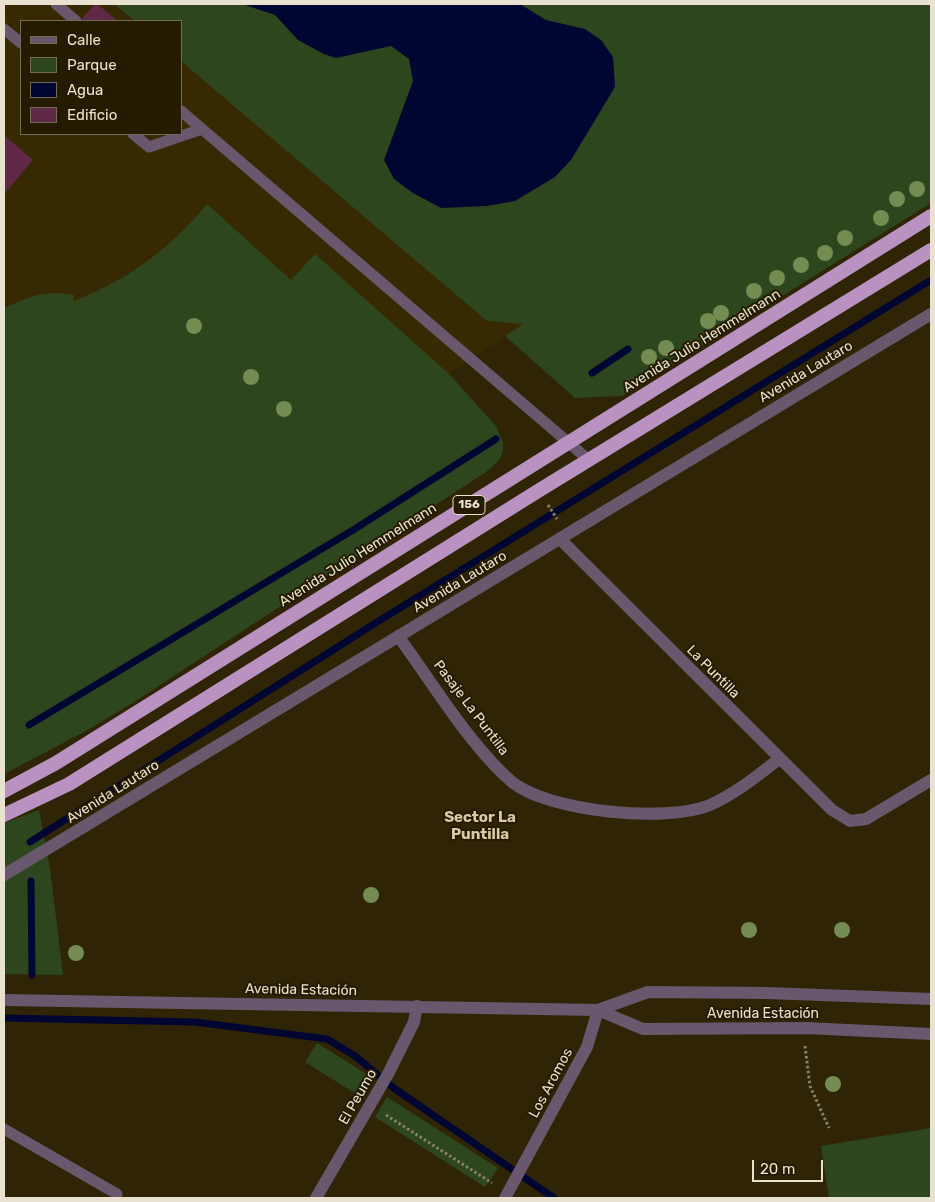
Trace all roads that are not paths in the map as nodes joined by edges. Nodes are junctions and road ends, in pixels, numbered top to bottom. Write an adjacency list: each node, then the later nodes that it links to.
1 (56, 4): 2 (lane)
2 (75, 20)
3 (4, 29): 4 (lane)
4 (20, 42)
5 (182, 112): 6 (lane)
6 (202, 129): 7 (lane); 11 (lane)
7 (134, 135)
8 (931, 216): 11 (highway, Avenida Julio Hemmelmann / 156)
9 (931, 250): 12 (highway, 156)
10 (931, 314): 13 (street, Avenida Lautaro)
11 (569, 443): 12 (lane); 17 (highway, Avenida Julio Hemmelmann / 156)
12 (590, 461): 18 (highway, 156)
13 (560, 539): 14 (street, Avenida Lautaro); 15 (street, La Puntilla)
14 (398, 636): 15 (street, Pasaje La Puntilla); 19 (street, Avenida Lautaro)
15 (779, 759): 16 (street, La Puntilla)
16 (931, 780)
17 (4, 790)
18 (4, 815)
19 (4, 875)
20 (931, 999): 23 (street, Avenida Estación)
21 (4, 1000): 22 (street, Avenida Estación)
22 (417, 1006): 23 (street, Avenida Estación); 28 (street, El Peumo)
23 (598, 1010): 24 (street, Avenida Estación); 26 (street, Los Aromos)
24 (931, 1034)
25 (4, 1129): 27 (lane)
26 (509, 1192)
27 (117, 1194)
28 (316, 1198)

